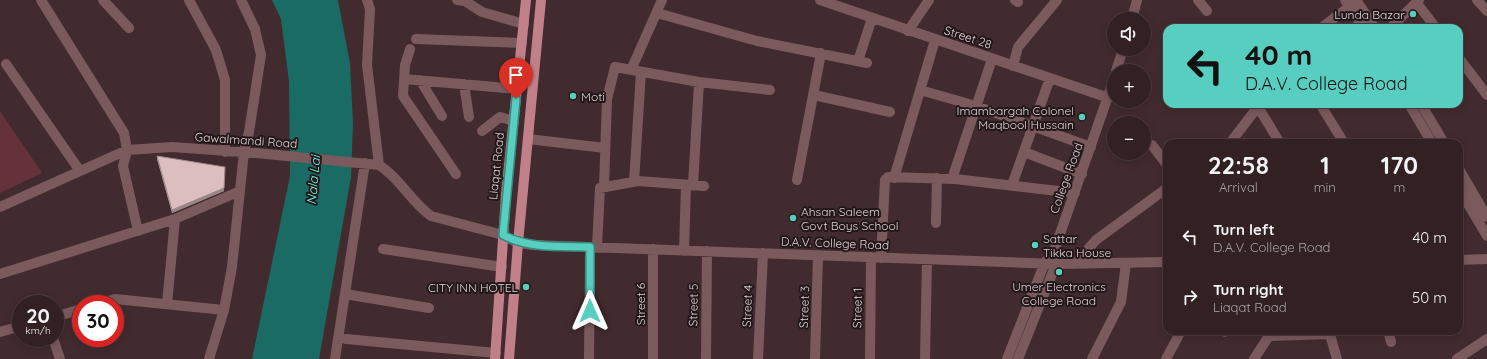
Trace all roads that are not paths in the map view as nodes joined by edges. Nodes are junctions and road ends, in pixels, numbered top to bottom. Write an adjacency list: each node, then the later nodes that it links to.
1 (103, 0): 30 (street)
2 (189, 0): 77 (street)
3 (241, 0): 78 (street)
4 (367, 0): 82 (street)
5 (457, 0): 24 (street)
6 (526, 0): 24 (main road, Liaqat Road)
7 (541, 0): 67 (main road)
8 (662, 0): 22 (street)
9 (820, 0): 18 (street, Street 28)
10 (929, 0): 31 (street)
11 (1057, 0): 40 (street)
12 (1137, 0): 20 (street)
13 (1198, 0): 21 (street)
14 (1477, 0): 19 (street)
15 (43, 1): 76 (street)
16 (1418, 1): 28 (street); 29 (street)
17 (1352, 2): 25 (street); 26 (street); 27 (street)
18 (840, 3): 23 (street, Street 28)
19 (1487, 11)
20 (1134, 12)
21 (1207, 12)
22 (657, 14): 36 (street); 41 (street)
23 (872, 18): 31 (street, Street 28); 36 (street)
24 (524, 24): 34 (main road, Liaqat Road)
25 (1326, 24)
26 (1361, 24)
27 (1371, 24)
28 (1394, 24)
29 (1433, 24)
30 (129, 28)
31 (908, 31): 33 (street, Street 28)
32 (416, 39): 34 (street)
33 (935, 40): 37 (street, Street 28); 50 (street)
34 (522, 43): 48 (main road, Liaqat Road)
35 (410, 49): 44 (street)
36 (820, 54): 52 (street)
37 (992, 59): 40 (street, Street 28); 55 (street)
38 (1463, 63): 51 (street)
39 (6, 64): 83 (street)
40 (1013, 66): 43 (street, Street 28)
41 (631, 70): 42 (street); 75 (street)
42 (641, 72): 46 (street); 91 (street)
43 (1050, 78): 53 (street, Street 28); 65 (street)
44 (404, 79): 45 (street); 84 (street)
45 (420, 80): 47 (street); 62 (street)
46 (699, 82): 49 (street); 92 (street)
47 (464, 84): 48 (street); 63 (street)
48 (517, 88): 64 (main road, Liaqat Road)
49 (770, 90)
50 (920, 90): 55 (street); 87 (street)
51 (1487, 94)
52 (814, 95): 61 (street); 90 (street)
53 (1107, 98)
54 (1107, 101): 74 (street, College Road)
55 (976, 106): 65 (street); 89 (street)
56 (1257, 108): 68 (street)
57 (1260, 108): 69 (street)
58 (1322, 108): 70 (street)
59 (1411, 108): 71 (street)
60 (1423, 108): 72 (street)
61 (890, 112)
62 (442, 116)
63 (469, 117)
64 (514, 121): 66 (street); 105 (main road, Liaqat Road)
65 (1033, 126): 74 (street); 79 (street)
66 (482, 131)
67 (528, 139): 75 (street); 107 (main road)
68 (1233, 139)
69 (1278, 139)
70 (1342, 139)
71 (1430, 139)
72 (1442, 139)
73 (1152, 145): 80 (street)
74 (1091, 147): 85 (street, College Road)
75 (605, 148): 95 (street)
76 (127, 150): 77 (street, Gawalmandi Road); 83 (street, Gawalmandi Road); 104 (street)
77 (225, 152): 78 (street, Gawalmandi Road)
78 (244, 152): 81 (street, Gawalmandi Road); 96 (street)
79 (1024, 152): 85 (street); 93 (street)
80 (1163, 160)
81 (365, 163): 82 (street, Gawalmandi Road); 127 (street)
82 (379, 165): 105 (street)
83 (80, 171): 100 (street, Gawalmandi Road)
84 (456, 174)
85 (1082, 174): 98 (street, College Road)
86 (1463, 176): 101 (street)
87 (894, 178): 88 (street); 116 (street, Street 1)
88 (937, 178): 89 (street); 103 (street)
89 (952, 178): 93 (street)
90 (797, 180)
91 (634, 182): 92 (street); 95 (street)
92 (690, 185): 94 (street); 111 (street)
93 (1012, 185): 98 (street)
94 (704, 186)
95 (604, 187): 108 (street)
96 (240, 191): 102 (street); 131 (street)
97 (1163, 191): 124 (street)
98 (1075, 193): 114 (street, College Road)
99 (1463, 196): 106 (street)
100 (0, 207)
101 (1487, 217)
102 (175, 219): 104 (street); 129 (street)
103 (936, 223)
104 (138, 231): 126 (street)
105 (503, 235): 107 (street, D.A.V. College Road); 125 (main road, Liaqat Road)
106 (1487, 236)
107 (518, 243): 108 (street, D.A.V. College Road); 146 (main road)
108 (593, 247): 110 (street, D.A.V. College Road); 147 (street)
109 (383, 249): 125 (street)
110 (653, 249): 111 (street, D.A.V. College Road); 148 (street, Street 6)
111 (684, 250): 112 (street, D.A.V. College Road)
112 (707, 251): 113 (street, D.A.V. College Road); 149 (street, Street 5)
113 (762, 253): 115 (street, D.A.V. College Road); 150 (street, Street 4)
114 (1053, 254): 120 (street); 123 (street)
115 (818, 255): 116 (street, D.A.V. College Road); 151 (street, Street 3)
116 (876, 257): 117 (street, D.A.V. College Road); 152 (street, Street 1)
117 (927, 259): 120 (street, D.A.V. College Road); 153 (street)
118 (1487, 259): 119 (street)
119 (1463, 260)
120 (1045, 262): 123 (street, D.A.V. College Road); 154 (street)
121 (1163, 262): 122 (street, D.A.V. College Road)
122 (1126, 263): 124 (street, D.A.V. College Road); 156 (street)
123 (1056, 264): 124 (street, D.A.V. College Road); 155 (street)
124 (1075, 264)
125 (502, 267): 142 (main road, Liaqat Road)
126 (0, 274)
127 (345, 294): 130 (street); 145 (street)
128 (124, 300): 129 (street)
129 (167, 304): 131 (street)
130 (429, 308)
131 (224, 310): 144 (street)
132 (12, 329): 133 (street)
133 (0, 332)
134 (1178, 335): 157 (street)
135 (1284, 335): 158 (street)
136 (1331, 335): 159 (street)
137 (1389, 335): 140 (street)
138 (346, 339): 142 (street)
139 (1487, 339): 160 (street)
140 (1391, 342)
141 (55, 347): 143 (street)
142 (495, 356)
143 (60, 359)
144 (210, 359)
145 (335, 359)
146 (509, 359)
147 (590, 359)
148 (653, 359)
149 (706, 359)
150 (758, 359)
151 (815, 359)
152 (870, 359)
153 (925, 359)
154 (1006, 359)
155 (1018, 359)
156 (1092, 359)
157 (1166, 359)
158 (1254, 359)
159 (1337, 359)
160 (1456, 359)

